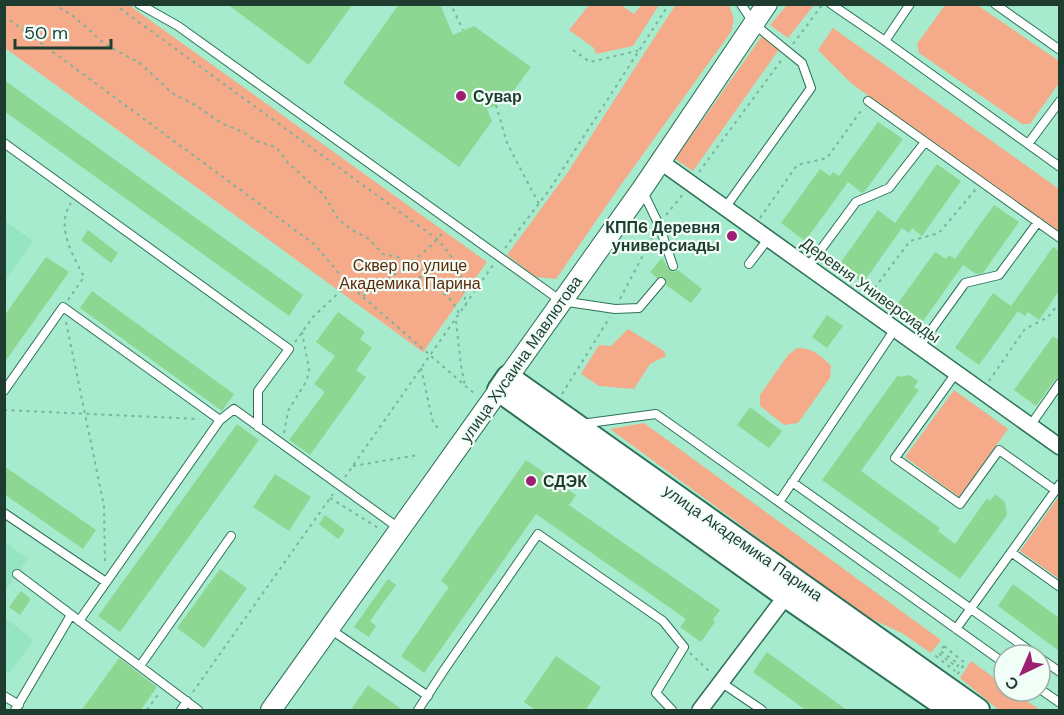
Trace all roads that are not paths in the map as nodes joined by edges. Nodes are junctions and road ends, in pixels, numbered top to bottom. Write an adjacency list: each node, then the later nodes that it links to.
1 (139, 4): 26 (lane)
2 (741, 4): 7 (lane)
3 (767, 4): 7 (street, улица Хусаина Мавлютова)
4 (831, 4): 8 (lane)
5 (910, 4): 8 (lane)
6 (995, 4): 9 (lane)
7 (754, 24): 15 (street, улица Хусаина Мавлютова); 18 (lane)
8 (885, 41): 14 (lane)
9 (1059, 50)
10 (868, 101): 12 (lane)
11 (1059, 101): 14 (lane)
12 (925, 142): 19 (lane); 24 (lane)
13 (4, 143): 36 (lane)
14 (1028, 144): 16 (lane)
15 (661, 162): 17 (street, улица Хусаина Мавлютова); 18 (street, Деревня Универсиады)
16 (1059, 167)
17 (642, 189): 23 (lane); 26 (street, улица Хусаина Мавлютова)
18 (725, 208): 21 (street, Деревня Универсиады)
19 (1038, 222): 20 (lane); 28 (lane)
20 (1059, 238)
21 (768, 239): 22 (lane); 24 (street, Деревня Универсиады)
22 (749, 264)
23 (673, 266)
24 (808, 267): 27 (street, Деревня Универсиады)
25 (661, 282): 26 (lane)
26 (561, 302): 31 (street, улица Хусаина Мавлютова)
27 (895, 329): 28 (street, Деревня Универсиады); 38 (lane)
28 (919, 347): 29 (street, Деревня Универсиады)
29 (956, 373): 35 (street, Деревня Универсиады); 39 (lane)
30 (1059, 383): 35 (lane)
31 (495, 388): 34 (main road, улица Академика Парина); 42 (street, улица Хусаина Мавлютова); 48 (main road, улица Академика Парина)
32 (4, 391): 33 (lane)
33 (219, 420): 36 (lane); 46 (lane)
34 (576, 425): 40 (lane); 48 (main road, улица Академика Парина)
35 (1030, 426): 37 (street, Деревня Универсиады)
36 (258, 427): 42 (lane)
37 (1059, 447)
38 (792, 482): 40 (lane); 49 (lane)
39 (1057, 487): 44 (lane)
40 (779, 502): 53 (lane)
41 (4, 513): 46 (lane)
42 (390, 529): 52 (street, улица Хусаина Мавлютова)
43 (231, 536): 56 (lane)
44 (1011, 552): 47 (lane); 49 (lane)
45 (17, 574): 50 (lane)
46 (106, 582): 51 (lane)
47 (1059, 587)
48 (792, 589): 57 (street); 69 (main road, улица Академика Парина); 70 (main road, улица Академика Парина)
49 (970, 609): 53 (lane); 54 (lane)
50 (71, 615): 51 (lane); 61 (lane)
51 (79, 621): 56 (lane)
52 (329, 628): 59 (lane); 64 (street, улица Хусаина Мавлютова)
53 (956, 629): 55 (lane)
54 (1018, 643)
55 (992, 654)
56 (140, 666): 60 (lane)
57 (722, 683): 67 (street); 68 (lane)
58 (4, 696): 61 (lane)
59 (428, 696): 65 (lane); 66 (lane)
60 (187, 701): 62 (lane); 63 (lane)
61 (17, 708)
62 (181, 711)
63 (198, 711)
64 (271, 711)
65 (418, 711)
66 (672, 711)
67 (700, 711)
68 (762, 711)
69 (951, 711)
70 (978, 711)

